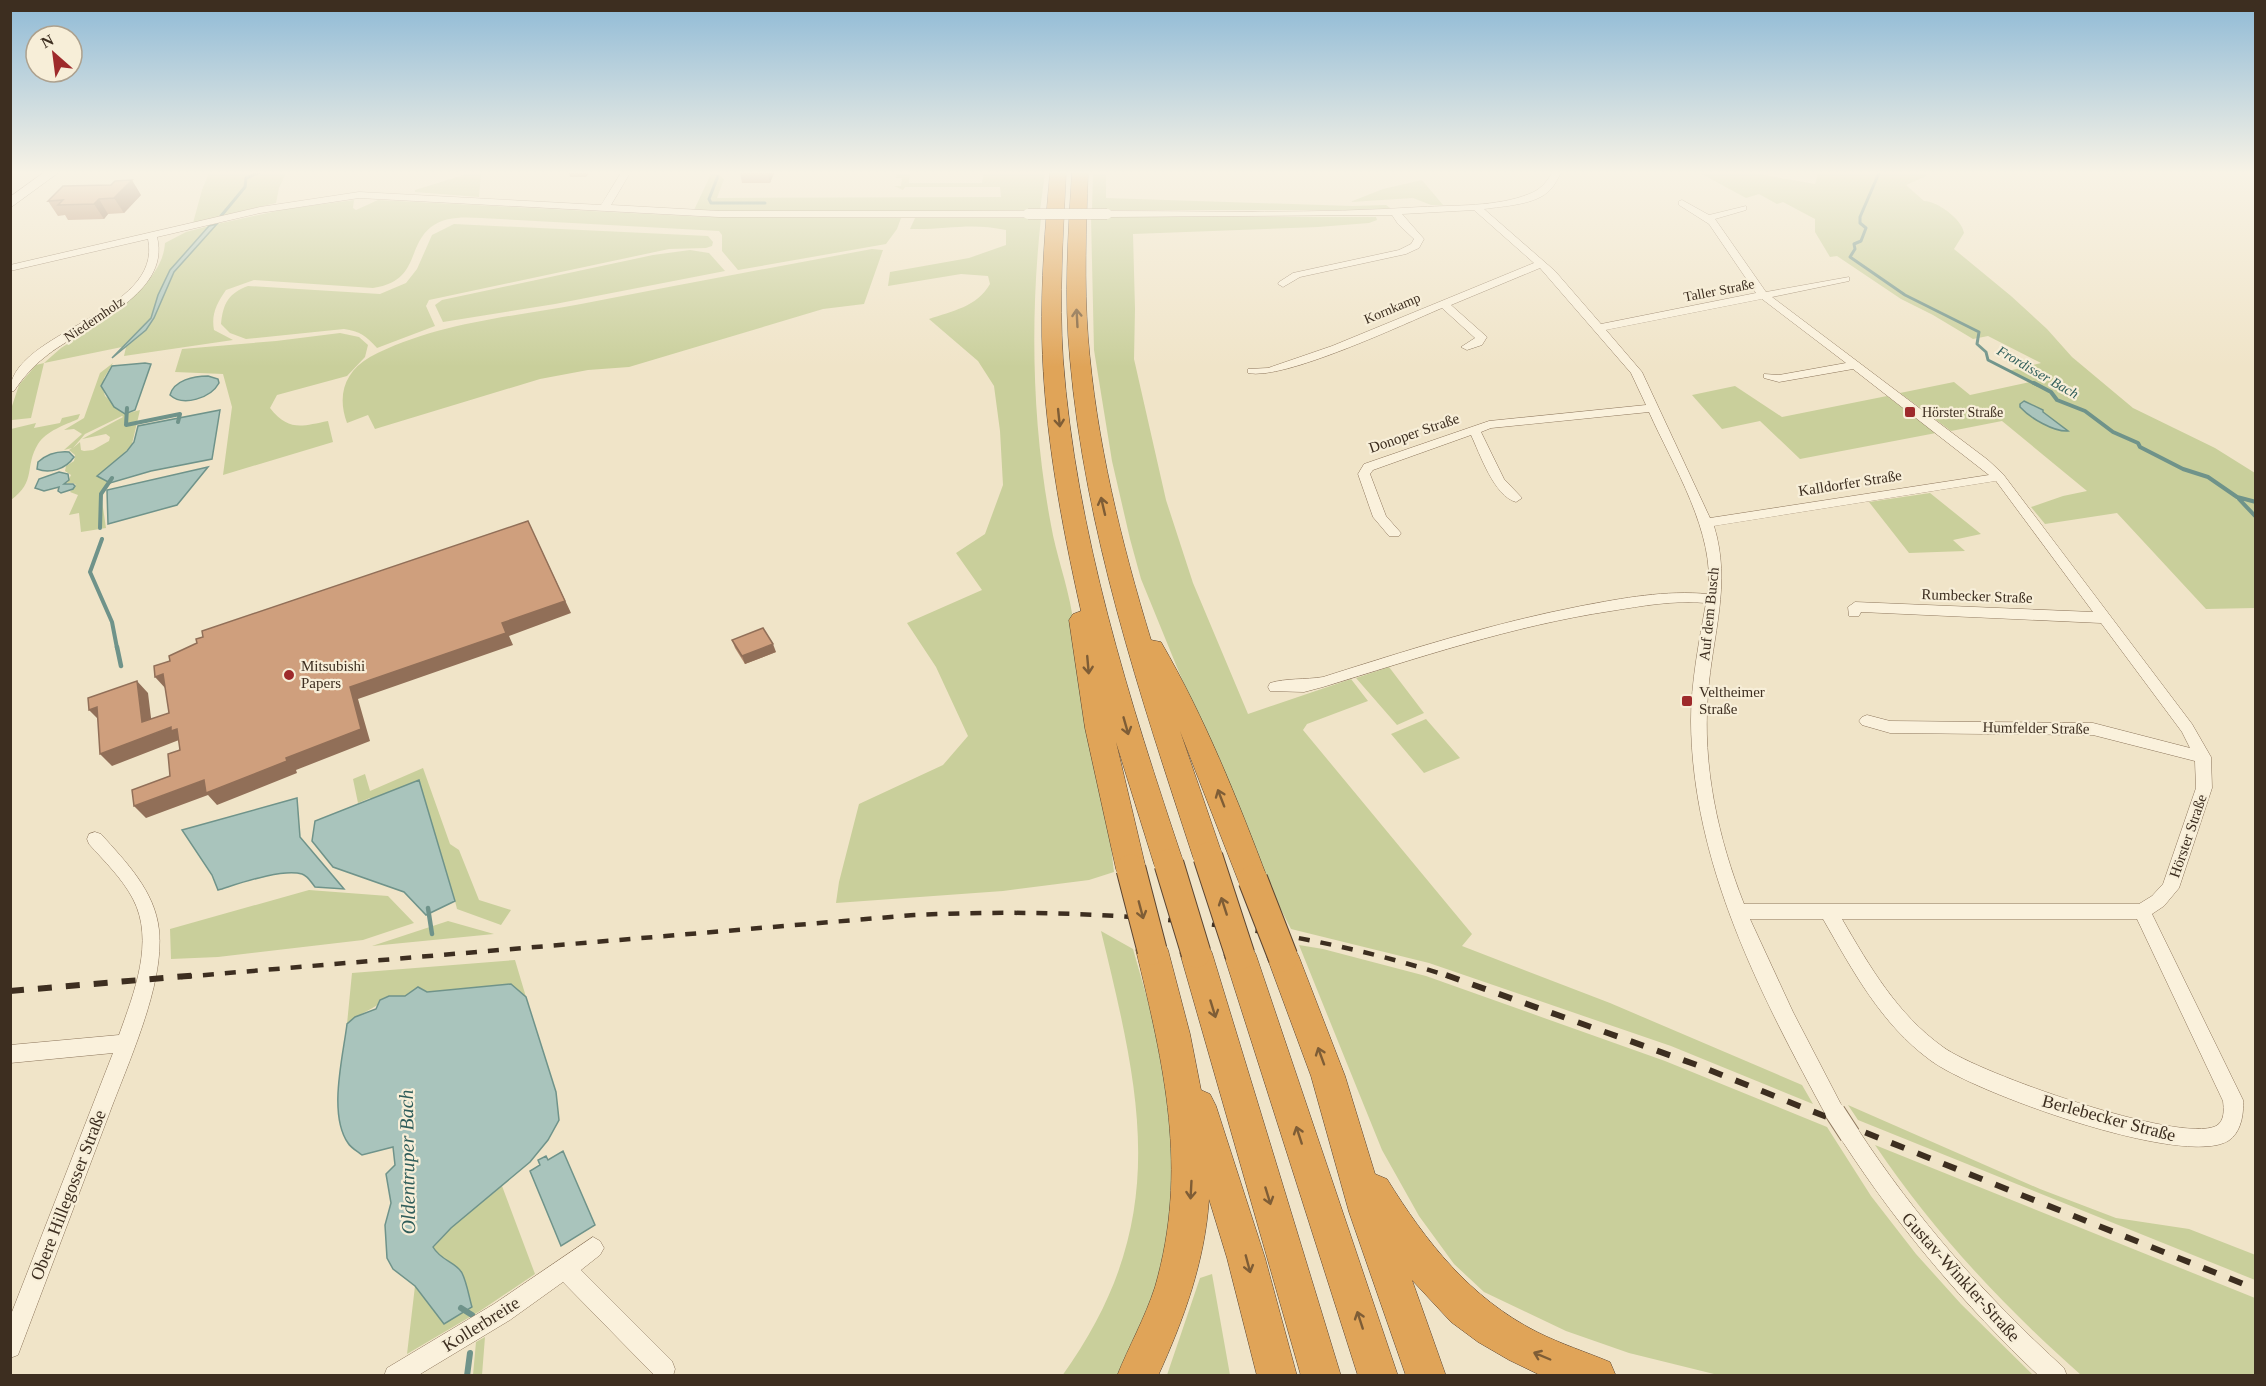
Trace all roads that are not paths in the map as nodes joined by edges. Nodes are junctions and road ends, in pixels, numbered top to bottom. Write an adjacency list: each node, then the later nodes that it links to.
1 (145, 238): 8 (street)
2 (152, 238): 21 (street, Niedernholz)
3 (1054, 238): 28 (highway, one-way to 28)
4 (1078, 238): 31 (highway, one-way to 4)
5 (1418, 238): 13 (street)
6 (1511, 238): 9 (street, Auf dem Busch)
7 (1723, 238): 14 (street, Hörster Straße)
8 (116, 245): 10 (street); 11 (street)
9 (1541, 264): 15 (street, Kornkamp); 16 (street, Auf dem Busch)
10 (10, 268)
11 (10, 274)
12 (1845, 279): 14 (street, Taller Straße)
13 (1283, 284)
14 (1766, 297): 16 (street, Taller Straße); 18 (street, Hörster Straße)
15 (1443, 303): 17 (street); 19 (street, Kornkamp)
16 (1598, 328): 22 (street, Auf dem Busch)
17 (1467, 347)
18 (1855, 365): 20 (street); 24 (street, Hörster Straße)
19 (1252, 371)
20 (1768, 376)
21 (10, 389)
22 (1654, 408): 23 (street, Donoper Straße); 26 (street, Auf dem Busch)
23 (1474, 429): 25 (street, Donoper Straße); 27 (street, Donoper Straße)
24 (1999, 477): 26 (street, Kalldorfer Straße); 32 (street, Hörster Straße)
25 (1516, 498)
26 (1706, 523): 29 (street, Auf dem Busch)
27 (1394, 533)
28 (1089, 588): 41 (highway, one-way to 41, bridge); 53 (highway, one-way to 53, bridge)
29 (1714, 598): 33 (street); 38 (street, Auf dem Busch)
30 (1854, 613): 32 (street, Rumbecker Straße)
31 (1131, 615): 44 (highway, one-way to 31, bridge); 54 (highway, one-way to 31, bridge)
32 (2105, 618): 35 (street, Hörster Straße)
33 (1275, 687)
34 (1867, 721): 35 (street, Humfelder Straße)
35 (2203, 757): 37 (street, Hörster Straße)
36 (95, 839): 40 (street)
37 (2142, 911): 39 (street); 39 (street, Berlebecker Straße)
38 (1738, 912): 39 (street); 43 (street, Auf dem Busch)
39 (1829, 914)
40 (126, 1043): 42 (street); 47 (street, Obere Hillegosser Straße)
41 (1178, 1049): 51 (highway, one-way to 51); 52 (highway, one-way to 52)
42 (10, 1054)
43 (1835, 1112): 57 (street, Gustav-Winkler-Straße, bridge)
44 (1346, 1131): 55 (highway); 56 (highway, one-way to 44)
45 (593, 1248): 46 (street, Kollerbreite)
46 (565, 1269): 49 (street); 50 (street, Kollerbreite)
47 (16, 1319): 48 (street, Obere Hillegosser Straße)
48 (10, 1347)
49 (664, 1369)
50 (395, 1376)
51 (1137, 1376)
52 (1277, 1376)
53 (1322, 1376)
54 (1378, 1376)
55 (1426, 1376)
56 (1596, 1376)
57 (2056, 1376)

